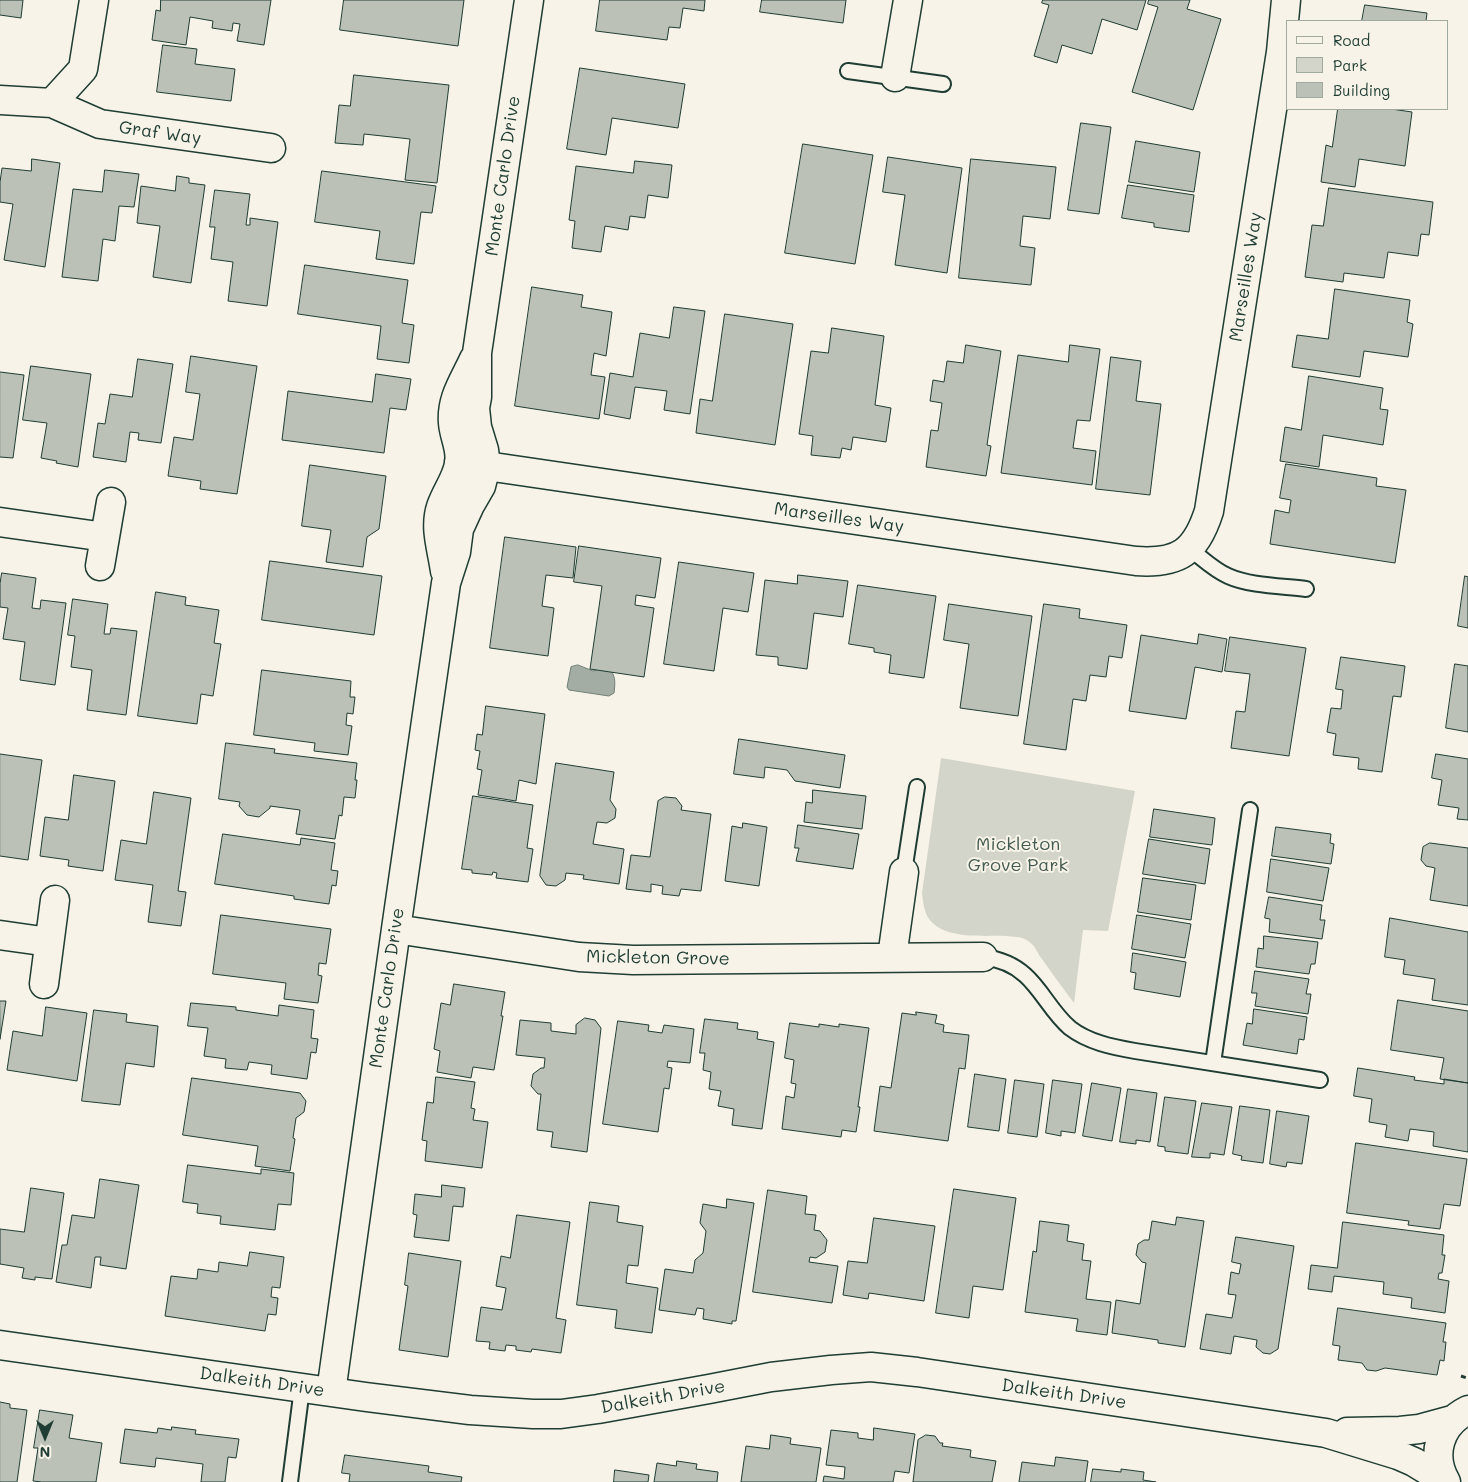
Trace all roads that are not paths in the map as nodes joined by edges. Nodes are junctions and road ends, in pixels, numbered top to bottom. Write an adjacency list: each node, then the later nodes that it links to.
1 (94, 0): 9 (street)
2 (529, 0): 11 (street, Monte Carlo Drive)
3 (908, 0): 6 (street)
4 (1286, 0): 15 (street, Marseilles Way)
5 (848, 71): 6 (lane)
6 (895, 77): 7 (lane)
7 (943, 84)
8 (0, 100): 9 (street, Graf Way)
9 (52, 104): 10 (street, Graf Way)
10 (271, 148)
11 (473, 464): 15 (street, Marseilles Way); 22 (street, Monte Carlo Drive)
12 (111, 502): 14 (street)
13 (0, 522): 14 (street)
14 (106, 537): 16 (street)
15 (1190, 548): 17 (lane)
16 (100, 566)
17 (1306, 589)
18 (917, 787): 20 (lane)
19 (1250, 810): 28 (lane)
20 (904, 872): 25 (street)
21 (55, 900): 24 (street)
22 (396, 929): 25 (street, Mickleton Grove); 32 (street, Monte Carlo Drive)
23 (0, 935): 24 (street)
24 (49, 942): 27 (street)
25 (892, 957): 26 (street, Mickleton Grove)
26 (984, 957): 28 (lane)
27 (44, 984)
28 (1213, 1063): 29 (lane)
29 (1320, 1080)
30 (0, 1345): 31 (street, Dalkeith Drive)
31 (302, 1388): 32 (street, Dalkeith Drive); 35 (lane)
32 (331, 1392): 34 (street, Dalkeith Drive)
33 (1463, 1412): 34 (street, Dalkeith Drive); 36 (street)
34 (1326, 1433): 36 (street, Dalkeith Drive)
35 (290, 1482)
36 (1446, 1482)

